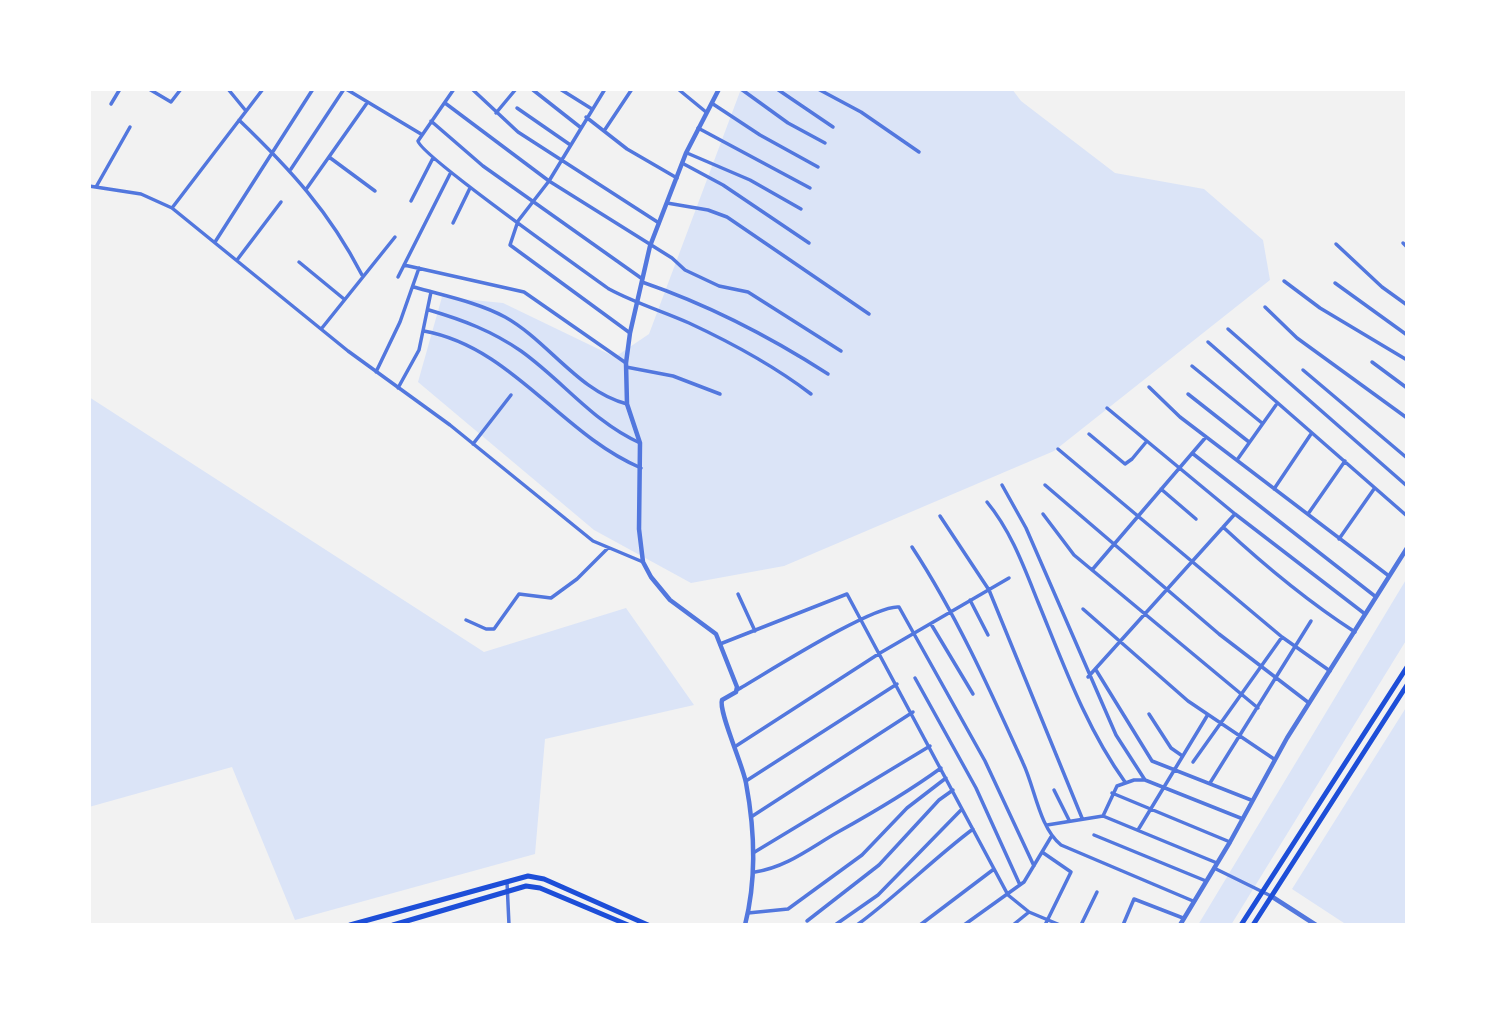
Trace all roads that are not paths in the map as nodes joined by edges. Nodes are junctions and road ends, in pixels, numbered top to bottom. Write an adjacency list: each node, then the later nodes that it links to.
1 (120, 89): 22 (street)
2 (149, 89): 3 (street)
3 (181, 89)
4 (228, 89): 26 (street)
5 (263, 89): 26 (street)
6 (313, 89): 41 (street)
7 (345, 89): 20 (street); 48 (street)
8 (454, 89): 21 (street)
9 (472, 89): 27 (street)
10 (516, 89): 27 (street)
11 (605, 89): 25 (street)
12 (632, 89): 36 (street)
13 (678, 89): 28 (street)
14 (719, 89): 23 (street)
15 (741, 89): 39 (street)
16 (777, 89): 35 (street)
17 (818, 89): 40 (street)
18 (533, 90): 33 (street)
19 (561, 90): 25 (street)
20 (367, 103): 37 (street); 43 (street)
21 (445, 103): 31 (street); 51 (street)
22 (111, 104)
23 (713, 104): 28 (street); 47 (street)
24 (517, 108): 38 (street)
25 (592, 109): 29 (street)
26 (246, 111): 30 (street)
27 (496, 113): 45 (street)
28 (707, 113): 34 (street)
29 (586, 117): 33 (street); 36 (street)
30 (239, 120): 41 (street); 62 (street)
31 (431, 121): 37 (street); 59 (street)
32 (130, 127): 53 (street)
33 (580, 127): 38 (street)
34 (698, 127): 42 (street); 56 (street)
35 (833, 127)
36 (604, 131): 50 (street)
37 (421, 134): 44 (street)
38 (569, 144): 45 (street)
39 (825, 144)
40 (919, 152)
41 (274, 153): 48 (street); 68 (street)
42 (686, 153): 46 (street); 63 (street)
43 (330, 158): 54 (street); 57 (street)
44 (432, 158): 49 (street); 58 (street)
45 (560, 158): 51 (street); 66 (street)
46 (682, 163): 50 (street); 69 (street)
47 (818, 167)
48 (291, 170): 54 (street)
49 (450, 174): 55 (street); 74 (street)
50 (677, 177): 61 (street)
51 (549, 181): 59 (street); 71 (street)
52 (89, 186): 53 (street)
53 (96, 187): 62 (street)
54 (307, 188): 76 (street)
55 (470, 188): 64 (street); 65 (street)
56 (810, 188)
57 (375, 191)
58 (411, 201)
59 (534, 201): 64 (street); 78 (street)
60 (281, 202): 72 (street)
61 (667, 203): 66 (street); 88 (street)
62 (172, 208): 68 (street)
63 (801, 209)
64 (518, 221): 84 (street); 92 (street)
65 (453, 223)
66 (659, 223): 71 (street)
67 (395, 237): 76 (street)
68 (215, 242): 72 (street)
69 (809, 243)
70 (1336, 244): 85 (street)
71 (650, 246): 78 (street); 95 (street)
72 (237, 260): 89 (street)
73 (299, 261): 83 (street)
74 (404, 265): 75 (street); 77 (street)
75 (419, 268): 81 (street); 98 (street)
76 (362, 275): 83 (street)
77 (398, 276)
78 (641, 280): 84 (street); 102 (street)
79 (1284, 281): 96 (street)
80 (1335, 284): 93 (street)
81 (414, 287): 82 (street); 101 (street)
82 (431, 292): 87 (street); 110 (street)
83 (344, 299): 89 (street)
84 (637, 304): 92 (street); 107 (street)
85 (1407, 305)
86 (1265, 307): 113 (street)
87 (429, 310): 91 (street); 120 (street)
88 (869, 314)
89 (322, 329): 101 (street)
90 (1228, 329): 131 (street)
91 (424, 331): 104 (street); 127 (street)
92 (630, 333): 98 (street)
93 (1407, 335)
94 (1209, 342): 111 (street)
95 (841, 351)
96 (1407, 360)
97 (1372, 362): 105 (street)
98 (626, 365): 106 (street); 110 (street)
99 (1192, 366): 114 (street)
100 (1303, 370): 124 (street)
101 (376, 372): 104 (street)
102 (828, 374)
103 (1149, 387): 117 (street)
104 (398, 388): 121 (street)
105 (1407, 388)
106 (720, 394)
107 (811, 394)
108 (1188, 394): 119 (street)
109 (511, 395): 121 (street)
110 (627, 404): 120 (street)
111 (1276, 404): 114 (street); 116 (street)
112 (1107, 408): 118 (street)
113 (1407, 418)
114 (1262, 424): 119 (street)
115 (1090, 433): 118 (street)
116 (1311, 434): 126 (street); 134 (street)
117 (1206, 436): 123 (street); 125 (street)
118 (1147, 441): 128 (street)
119 (1249, 442): 125 (street)
120 (640, 443): 127 (street)
121 (473, 444): 148 (street)
122 (1058, 449): 140 (street)
123 (1192, 453): 128 (street); 157 (street)
124 (1407, 458)
125 (1237, 460): 134 (street)
126 (1345, 461): 132 (street); 138 (street)
127 (641, 468): 150 (street)
128 (1179, 468): 133 (street); 137 (street)
129 (1002, 485): 180 (street)
130 (1045, 485): 145 (street)
131 (1407, 486)
132 (1374, 488): 141 (street); 144 (street)
133 (1161, 489): 140 (street); 142 (street)
134 (1274, 489): 138 (street)
135 (987, 502): 205 (street)
136 (1043, 514): 151 (street)
137 (1235, 514): 143 (street); 162 (street)
138 (1308, 515): 144 (street)
139 (940, 516): 155 (street)
140 (1139, 516): 145 (street); 149 (street)
141 (1407, 516)
142 (1196, 519)
143 (1223, 527): 149 (street); 168 (street)
144 (1339, 539): 153 (street)
145 (1115, 544): 151 (street); 154 (street)
146 (912, 547): 160 (street)
147 (1407, 548): 153 (street)
148 (607, 549): 150 (street); 163 (street)
149 (1191, 561): 154 (street); 171 (street)
150 (643, 562): 172 (street)
151 (1092, 570): 161 (street)
152 (1009, 578): 155 (street)
153 (1391, 578): 157 (street)
154 (1166, 588): 161 (street); 176 (street)
155 (989, 590): 158 (street); 216 (street)
156 (738, 594): 167 (street)
157 (1378, 598): 162 (street)
158 (970, 600): 160 (street); 170 (street)
159 (1083, 609): 173 (street)
160 (949, 612): 166 (street); 219 (street)
161 (1145, 615): 173 (street); 186 (street)
162 (1366, 615): 168 (street)
163 (466, 620)
164 (861, 620): 167 (street); 169 (street); 175 (street); 185 (street)
165 (1311, 621): 174 (street)
166 (930, 624): 169 (street); 187 (street)
167 (755, 631): 172 (street)
168 (1356, 632): 179 (street)
169 (914, 633): 175 (street); 227 (street)
170 (988, 635)
171 (1282, 636): 174 (street); 176 (street)
172 (720, 644): 185 (street)
173 (1121, 644): 178 (street); 192 (street)
174 (1296, 647): 179 (street); 182 (street)
175 (880, 653): 183 (street); 195 (street)
176 (1259, 666): 182 (street); 186 (street)
177 (1407, 667): 234 (main road)
178 (1096, 670): 180 (street); 201 (street)
179 (1330, 671): 188 (street)
180 (1088, 677): 203 (street)
181 (915, 678): 233 (street)
182 (1275, 679): 188 (street); 189 (street)
183 (897, 684): 190 (street); 204 (street)
184 (1407, 685): 238 (main road)
185 (737, 690): 195 (street)
186 (1240, 693): 189 (street); 193 (street)
187 (972, 694)
188 (1309, 703): 198 (street)
189 (1258, 708): 194 (street)
190 (913, 712): 196 (street); 215 (street)
191 (1149, 714): 197 (street)
192 (1207, 716): 193 (street); 197 (street)
193 (1219, 724): 194 (street); 199 (street)
194 (1240, 738): 198 (street); 206 (street)
195 (736, 746): 204 (street)
196 (930, 746): 200 (street); 226 (street)
197 (1181, 755): 201 (street)
198 (1274, 759): 211 (street)
199 (1193, 762)
200 (941, 768): 202 (street); 230 (street)
201 (1173, 770): 206 (street); 207 (street)
202 (947, 778): 208 (street); 241 (street)
203 (1145, 780): 205 (street); 207 (street)
204 (746, 781): 215 (street)
205 (1125, 782): 210 (street)
206 (1209, 783): 211 (street)
207 (1163, 788): 213 (street); 217 (street)
208 (953, 790): 212 (street); 243 (street)
209 (1054, 790): 218 (street)
210 (1112, 793): 213 (street); 214 (street)
211 (1251, 800): 217 (street)
212 (962, 809): 220 (street); 251 (street)
213 (1149, 809): 221 (street); 224 (street)
214 (1103, 816): 216 (street); 221 (street)
215 (751, 817): 226 (street)
216 (1082, 818): 218 (street)
217 (1243, 819): 224 (street)
218 (1069, 820): 219 (street)
219 (1047, 825): 223 (street)
220 (973, 829): 229 (street); 252 (street)
221 (1138, 830): 228 (street)
222 (1094, 835): 231 (street)
223 (1051, 837): 225 (street); 239 (street)
224 (1230, 842): 228 (street)
225 (1042, 852): 227 (street); 244 (street)
226 (753, 853): 230 (street)
227 (1034, 866): 233 (street)
228 (1216, 866): 231 (street); 234 (street)
229 (994, 869): 237 (street); 253 (street)
230 (755, 872): 241 (street)
231 (1206, 881): 239 (street)
232 (507, 883): 235 (street); 245 (main road); 249 (main road)
233 (1020, 885): 237 (street)
234 (1262, 891): 238 (street); 260 (main road)
235 (508, 892): 246 (main road); 247 (street); 248 (main road)
236 (1097, 892): 257 (street)
237 (1008, 895): 240 (street); 254 (street)
238 (1272, 896): 261 (main road); 262 (street)
239 (1194, 901): 242 (street)
240 (1029, 912): 244 (street); 255 (street)
241 (748, 913): 250 (street)
242 (1183, 918): 258 (street); 259 (street)
243 (807, 921)
244 (1046, 922): 256 (street)
245 (350, 925)
246 (393, 925)
247 (509, 925)
248 (628, 925)
249 (648, 925)
250 (745, 925)
251 (835, 925)
252 (857, 925)
253 (920, 925)
254 (964, 925)
255 (1013, 925)
256 (1059, 925)
257 (1081, 925)
258 (1123, 925)
259 (1180, 925)
260 (1241, 925)
261 (1253, 925)
262 (1316, 925)

